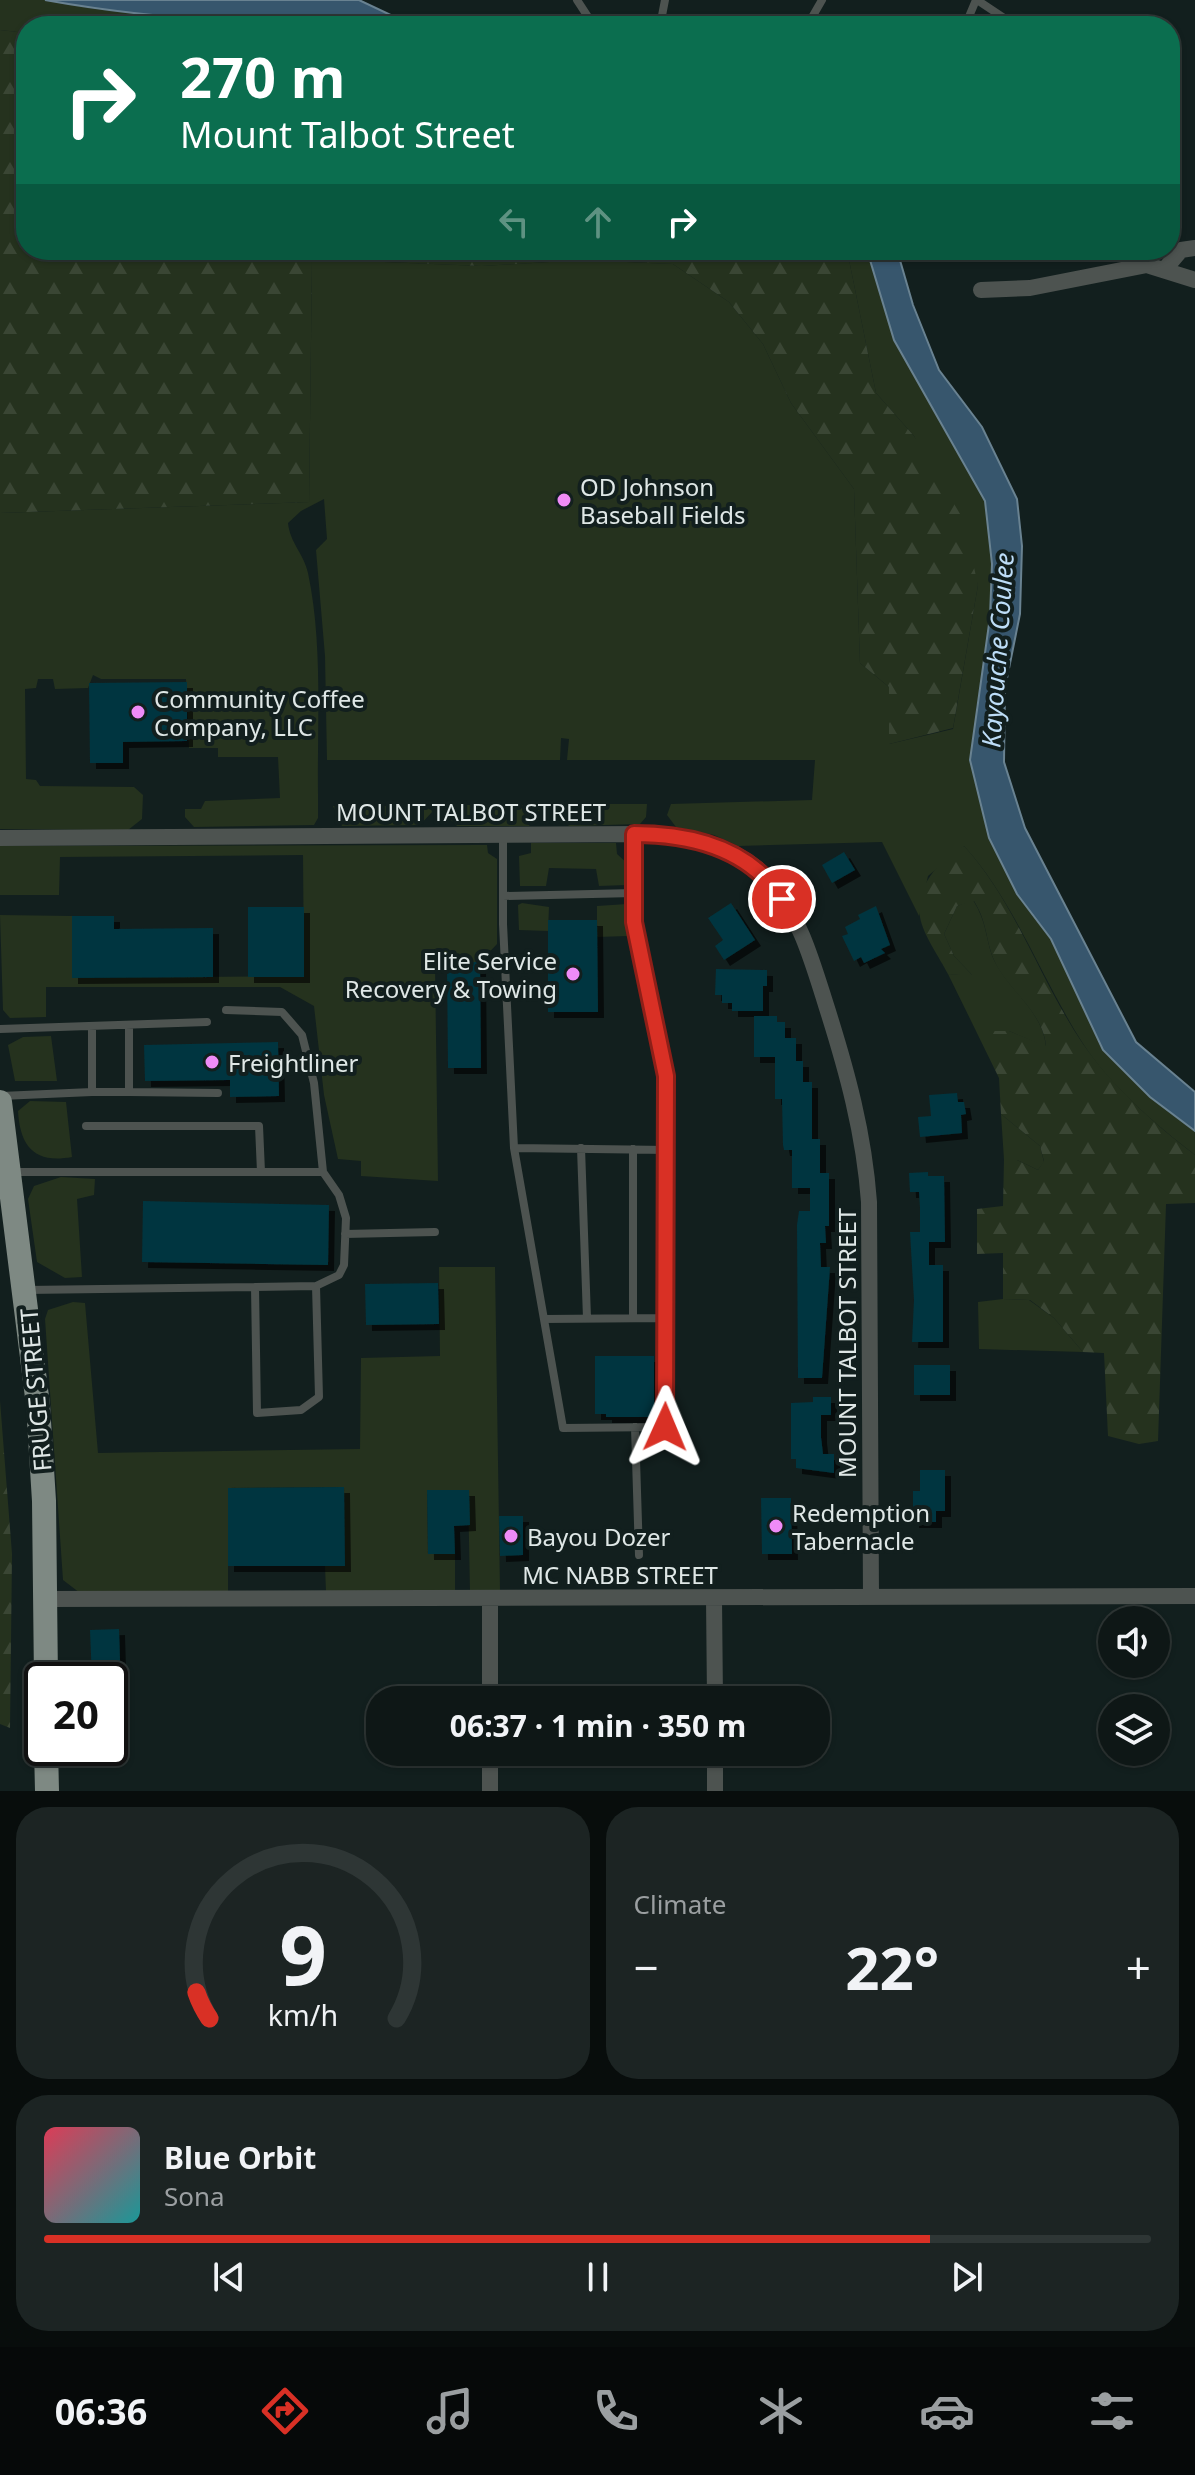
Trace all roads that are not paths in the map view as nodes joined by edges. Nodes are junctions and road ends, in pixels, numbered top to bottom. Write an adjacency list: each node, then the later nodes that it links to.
1 (977, 0): 2 (lane)
2 (1001, 16)
3 (1172, 260): 4 (street)
4 (1164, 270): 5 (street); 6 (street)
5 (1195, 280)
6 (981, 290)
7 (634, 834): 8 (street, MOUNT TALBOT STREET); 10 (lane); 41 (street, MOUNT TALBOT STREET)
8 (503, 835): 9 (street, MOUNT TALBOT STREET); 11 (lane)
9 (0, 838)
10 (634, 893): 11 (lane); 25 (lane)
11 (503, 896): 22 (lane)
12 (226, 1010): 28 (lane)
13 (207, 1022): 14 (lane)
14 (129, 1025): 15 (lane); 18 (lane)
15 (92, 1026): 16 (lane); 17 (lane)
16 (0, 1029)
17 (92, 1092): 18 (lane); 20 (lane)
18 (129, 1092): 19 (lane)
19 (218, 1093)
20 (0, 1099): 26 (main road, FRUGE STREET)
21 (86, 1126): 27 (lane)
22 (514, 1148): 23 (lane); 37 (lane)
23 (581, 1148): 24 (lane); 34 (lane)
24 (633, 1149): 25 (lane); 35 (lane)
25 (668, 1150): 36 (lane)
26 (9, 1172): 27 (lane); 33 (main road, FRUGE STREET)
27 (261, 1172): 28 (lane)
28 (323, 1172): 30 (lane)
29 (435, 1232): 30 (lane)
30 (345, 1234): 31 (lane)
31 (316, 1286): 32 (lane); 32 (lane)
32 (255, 1287): 33 (lane)
33 (25, 1290): 43 (main road, FRUGE STREET)
34 (587, 1318): 35 (lane); 37 (lane)
35 (633, 1318): 36 (lane)
36 (666, 1318): 38 (lane)
37 (544, 1319): 38 (lane)
38 (635, 1427): 39 (lane)
39 (639, 1555)
40 (1195, 1596): 41 (street, MC NABB STREET)
41 (871, 1597): 42 (street, MC NABB STREET)
42 (714, 1598): 44 (street, MC NABB STREET); 47 (street)
43 (45, 1599): 44 (street, MC NABB STREET); 45 (main road, FRUGE STREET)
44 (490, 1599): 46 (street)
45 (46, 1662)
46 (490, 1686)
47 (715, 1686)
48 (46, 1766): 51 (main road)
49 (490, 1766): 52 (street)
50 (715, 1766): 53 (street)
51 (47, 1791)
52 (490, 1791)
53 (715, 1791)

